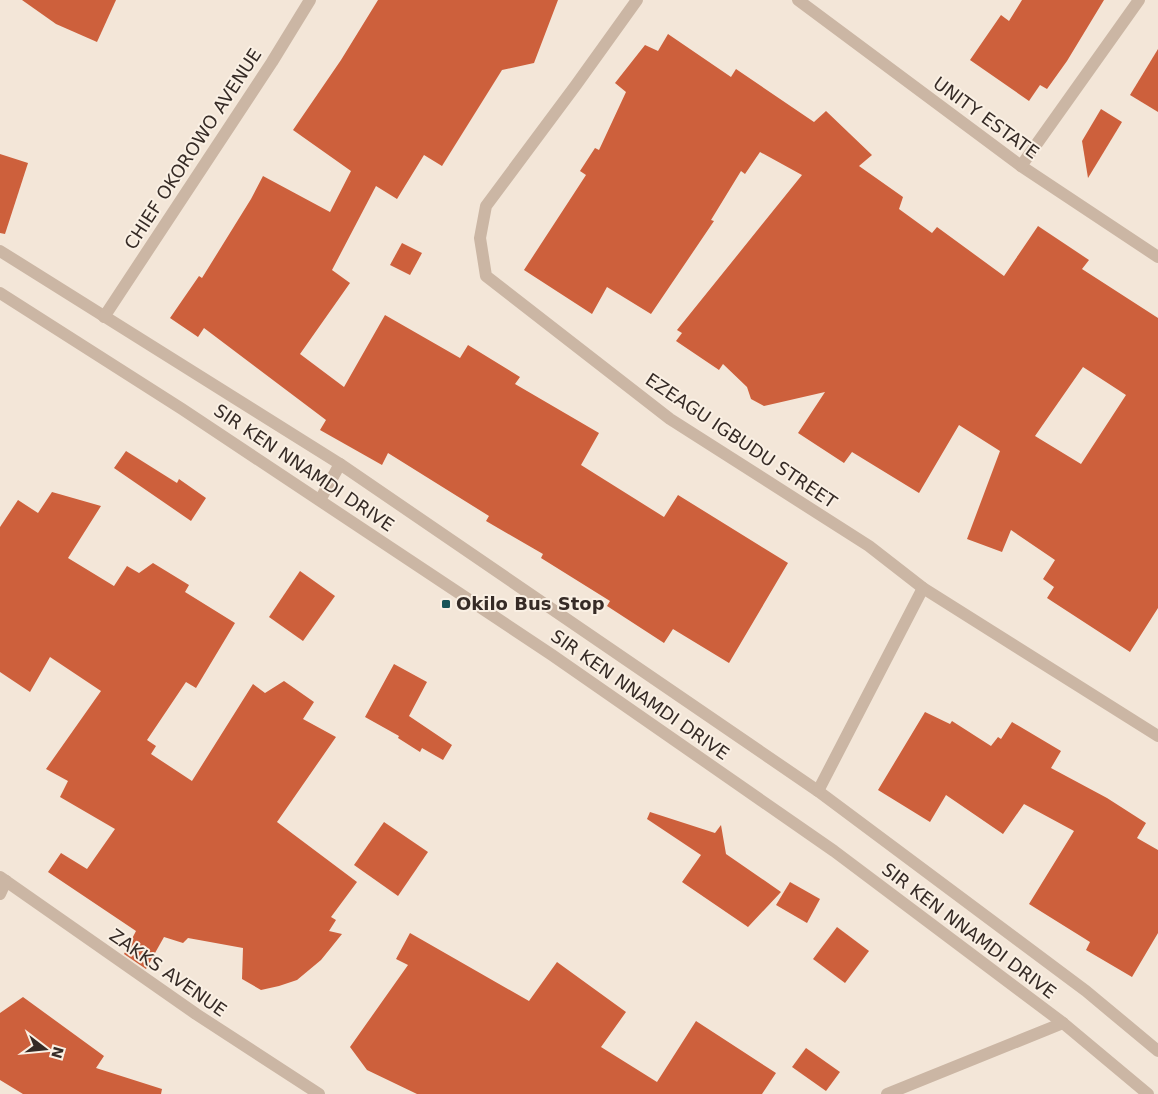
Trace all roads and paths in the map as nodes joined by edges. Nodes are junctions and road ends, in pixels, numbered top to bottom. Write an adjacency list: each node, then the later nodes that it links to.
1 (310, 0): 9 (street, CHIEF OKOROWO AVENUE)
2 (636, 0): 12 (street, EZEAGU IGBUDU STREET)
3 (798, 0): 5 (street, UNITY ESTATE)
4 (1139, 0): 5 (street)
5 (1021, 166): 7 (street, UNITY ESTATE)
6 (0, 251): 9 (street, SIR KEN NNAMDI DRIVE)
7 (1158, 257)
8 (0, 293): 11 (street, SIR KEN NNAMDI DRIVE)
9 (104, 317): 10 (street, SIR KEN NNAMDI DRIVE)
10 (340, 464): 11 (street); 14 (street, SIR KEN NNAMDI DRIVE)
11 (320, 500): 17 (street, SIR KEN NNAMDI DRIVE)
12 (923, 588): 13 (street, EZEAGU IGBUDU STREET); 14 (street)
13 (1158, 736)
14 (818, 791): 18 (street, SIR KEN NNAMDI DRIVE)
15 (3, 879): 16 (street); 19 (street, ZAKKS AVENUE)
16 (0, 894)
17 (1063, 1023): 20 (street, SIR KEN NNAMDI DRIVE); 21 (street)
18 (1158, 1051)
19 (319, 1094)
20 (887, 1094)
21 (1148, 1094)

